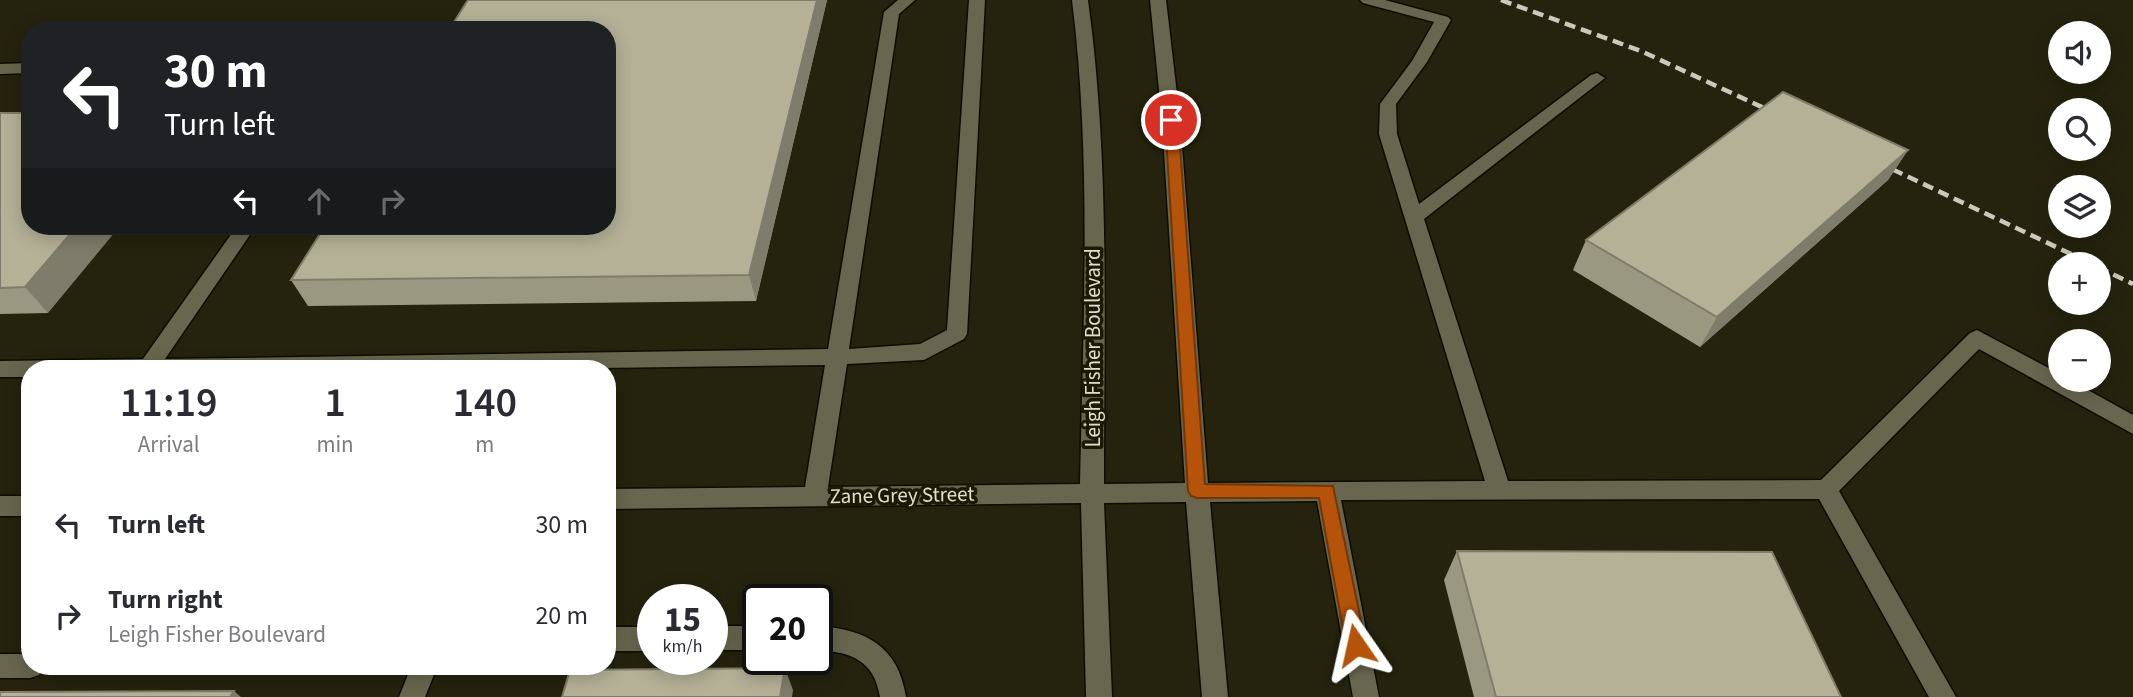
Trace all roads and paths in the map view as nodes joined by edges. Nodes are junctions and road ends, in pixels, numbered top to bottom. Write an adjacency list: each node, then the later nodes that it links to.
1 (907, 0): 11 (street)
2 (976, 0): 11 (street)
3 (1080, 0): 21 (street, Leigh Fisher Boulevard)
4 (1158, 0): 19 (street)
5 (1368, 0): 9 (street)
6 (21, 68): 7 (street)
7 (0, 69)
8 (1597, 78): 9 (street)
9 (1414, 217): 18 (street)
10 (241, 235): 12 (street)
11 (837, 357): 13 (street); 22 (street)
12 (153, 360)
13 (616, 361)
14 (0, 369): 15 (street)
15 (21, 369)
16 (2133, 425): 17 (street)
17 (1826, 489): 18 (street, Zane Grey Street); 37 (street)
18 (1499, 490): 20 (street, Zane Grey Street)
19 (1197, 491): 20 (street, Zane Grey Street); 21 (street, Zane Grey Street); 35 (street)
20 (1327, 491): 36 (street)
21 (1092, 492): 22 (street, Zane Grey Street); 34 (street, Leigh Fisher Boulevard)
22 (815, 496): 23 (street, Zane Grey Street)
23 (616, 499)
24 (0, 506): 25 (street)
25 (21, 506)
26 (616, 639): 27 (street)
27 (637, 639)
28 (833, 640): 33 (street)
29 (0, 666): 30 (street)
30 (21, 666)
31 (421, 675): 32 (street)
32 (412, 697)
33 (893, 697)
34 (1099, 697)
35 (1214, 697)
36 (1366, 697)
37 (1943, 697)

